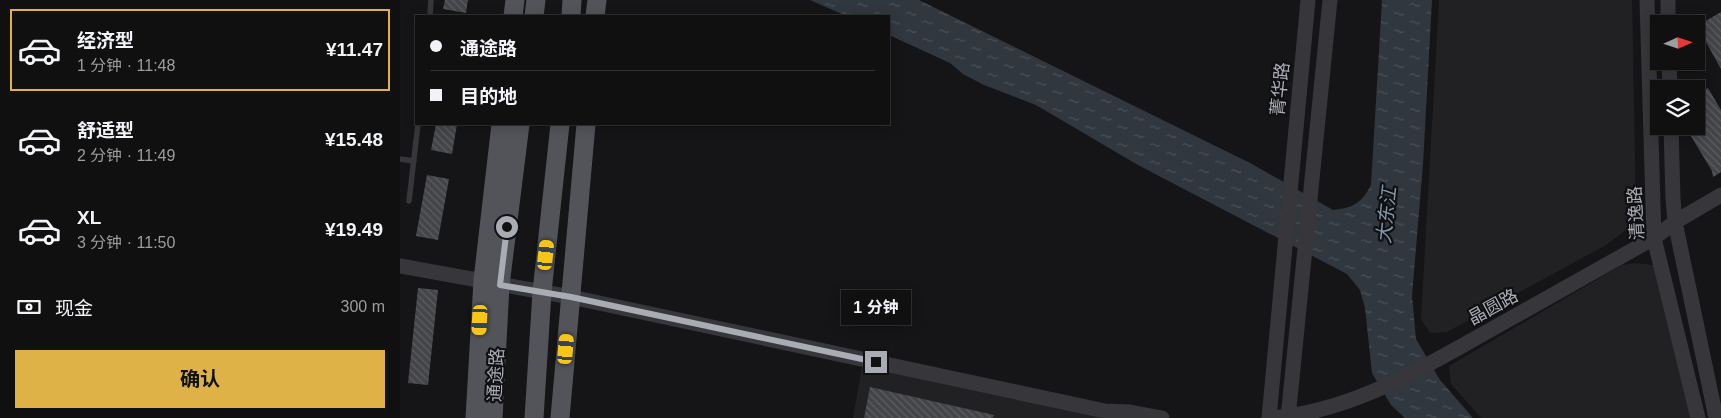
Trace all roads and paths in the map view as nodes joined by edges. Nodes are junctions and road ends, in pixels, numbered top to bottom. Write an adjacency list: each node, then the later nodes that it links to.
1 (431, 0): 10 (lane)
2 (515, 0): 11 (main road)
3 (536, 0): 12 (main road)
4 (572, 0): 13 (main road)
5 (597, 0): 14 (main road)
6 (1308, 0): 39 (street, 菁华路)
7 (1330, 0): 33 (street)
8 (1647, 0): 27 (street, 清逸路)
9 (1668, 0): 15 (street)
10 (430, 15)
11 (513, 15)
12 (534, 15)
13 (570, 15)
14 (595, 15)
15 (1668, 15)
16 (418, 125): 23 (lane)
17 (501, 125): 29 (main road)
18 (520, 125): 29 (main road, 通途路)
19 (560, 125): 30 (main road)
20 (586, 125): 31 (main road)
21 (1671, 135): 26 (street)
22 (400, 159): 23 (lane)
23 (414, 161): 25 (lane)
24 (1721, 196): 26 (street, 晶圆路)
25 (409, 201)
26 (1675, 222): 27 (street, 晶圆路); 41 (street)
27 (1654, 238): 33 (street, 晶圆路); 40 (street, 清逸路)
28 (400, 266): 29 (street)
29 (491, 282): 30 (street); 34 (main road); 35 (main road, 通途路)
30 (542, 292): 31 (street); 36 (main road)
31 (571, 297): 32 (street); 37 (main road)
32 (1104, 414): 38 (street)
33 (1288, 417): 39 (street, 晶圆路)
34 (474, 418)
35 (494, 418)
36 (534, 418)
37 (560, 418)
38 (1162, 418)
39 (1269, 418)
40 (1698, 418)
41 (1716, 418)

